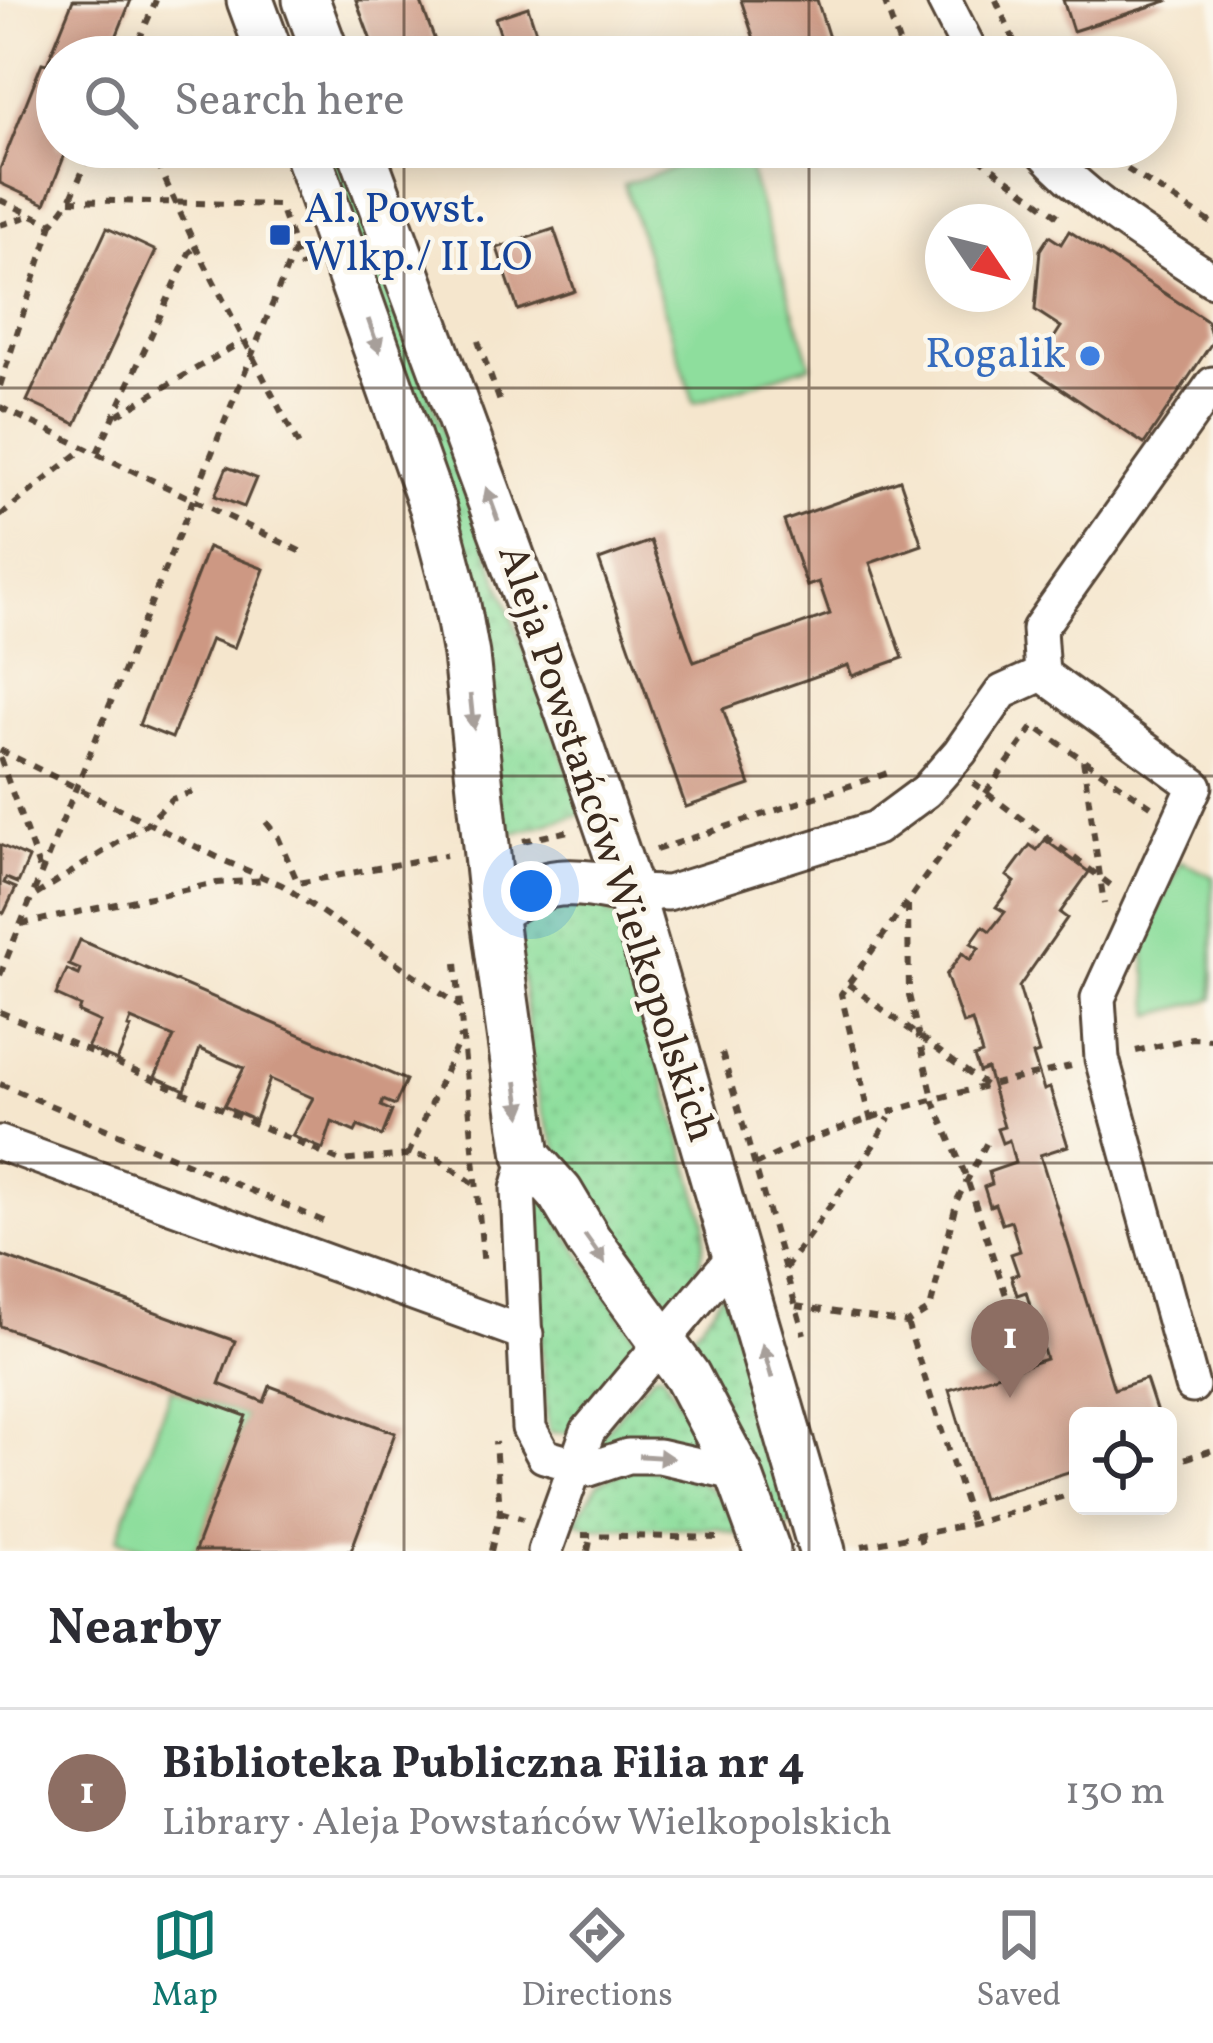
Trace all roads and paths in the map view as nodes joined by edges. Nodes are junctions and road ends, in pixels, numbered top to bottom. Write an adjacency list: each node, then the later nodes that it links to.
1 (156, 0): 7 (path)
2 (250, 0): 8 (main road)
3 (306, 0): 9 (main road)
4 (884, 0): 10 (path)
5 (944, 0): 11 (street)
6 (996, 0): 12 (path)
7 (141, 36)
8 (264, 36)
9 (319, 36)
10 (897, 36)
11 (962, 36)
12 (1012, 36)
13 (84, 168): 20 (path)
14 (160, 168): 21 (path)
15 (312, 168): 64 (main road, Aleja Powstańców Wielkopolskich, one-way to 64)
16 (368, 168): 60 (main road, Aleja Powstańców Wielkopolskich, one-way to 16)
17 (1060, 168): 29 (street)
18 (1125, 168): 25 (path)
19 (0, 200): 23 (path)
20 (70, 200): 21 (path); 24 (path)
21 (177, 204): 22 (path); 27 (path)
22 (280, 206)
23 (34, 215): 24 (path); 26 (path)
24 (52, 224): 33 (path)
25 (1213, 224)
26 (0, 225)
27 (196, 247): 30 (path); 35 (path)
28 (295, 250): 31 (path)
29 (1213, 280)
30 (243, 341): 31 (path); 35 (path)
31 (251, 358): 36 (path); 39 (path)
32 (1213, 384): 42 (street)
33 (0, 386)
34 (0, 407): 37 (path)
35 (113, 418): 38 (path)
36 (298, 446)
37 (86, 447): 38 (path); 40 (path)
38 (97, 453): 39 (path)
39 (192, 498): 41 (path); 47 (path)
40 (0, 516)
41 (304, 553)
42 (1042, 674): 45 (street); 52 (street)
43 (1034, 726): 45 (path); 46 (path); 48 (path)
44 (0, 754): 47 (path); 54 (path)
45 (954, 759): 48 (path); 53 (path); 60 (street)
46 (1083, 760): 52 (path); 56 (path)
47 (78, 789): 51 (path); 54 (path)
48 (986, 792): 56 (path); 62 (path)
49 (192, 793): 51 (path)
50 (266, 822): 58 (path)
51 (148, 823): 57 (path); 61 (path)
52 (1177, 824): 63 (street)
53 (656, 850)
54 (42, 874): 61 (path)
55 (448, 876): 58 (path)
56 (1101, 877): 63 (path); 66 (path)
57 (268, 879): 59 (path); 65 (path)
58 (298, 884): 59 (path)
59 (291, 891): 70 (path)
60 (630, 892): 64 (main road); 90 (main road, Aleja Powstańców Wielkopolskich)
61 (33, 896): 65 (path)
62 (908, 902): 69 (path); 73 (path)
63 (1142, 902): 98 (street)
64 (493, 912): 85 (main road, Aleja Powstańców Wielkopolskich, one-way to 85)
65 (22, 924): 68 (path)
66 (1107, 925)
67 (454, 941): 70 (path)
68 (0, 975)
69 (848, 984): 73 (path); 79 (path)
70 (461, 1007): 72 (path)
71 (0, 1012): 84 (path)
72 (463, 1032): 84 (path); 88 (path)
73 (918, 1036): 76 (path); 77 (path)
74 (1040, 1076): 76 (path)
75 (0, 1084): 89 (path)
76 (985, 1086): 77 (path)
77 (934, 1102): 78 (path); 87 (path)
78 (891, 1114): 79 (path); 91 (path)
79 (871, 1120): 81 (path)
80 (820, 1126): 81 (path)
81 (824, 1136): 86 (path)
82 (988, 1140): 87 (path)
83 (0, 1143): 93 (street)
84 (408, 1155): 88 (path)
85 (527, 1156): 95 (street); 96 (main road, one-way to 96)
86 (755, 1165)
87 (966, 1176): 94 (path); 97 (path)
88 (477, 1186): 93 (path)
89 (323, 1221)
90 (736, 1254): 96 (street); 107 (main road, Aleja Powstańców Wielkopolskich, one-way to 90)
91 (785, 1269)
92 (796, 1306): 94 (path)
93 (489, 1320): 95 (street)
94 (907, 1323): 104 (path)
95 (526, 1334): 101 (street)
96 (662, 1342): 101 (street); 102 (main road)
97 (1022, 1343)
98 (1192, 1386)
99 (1213, 1450): 100 (path)
100 (1177, 1461)
101 (573, 1466): 102 (street, one-way to 102); 108 (street)
102 (740, 1474): 110 (main road)
103 (1069, 1495): 104 (path)
104 (972, 1524): 105 (path)
105 (919, 1534): 107 (path); 111 (path)
106 (591, 1537): 109 (path)
107 (840, 1549)
108 (545, 1551)
109 (588, 1551)
110 (767, 1551)
111 (924, 1551)

